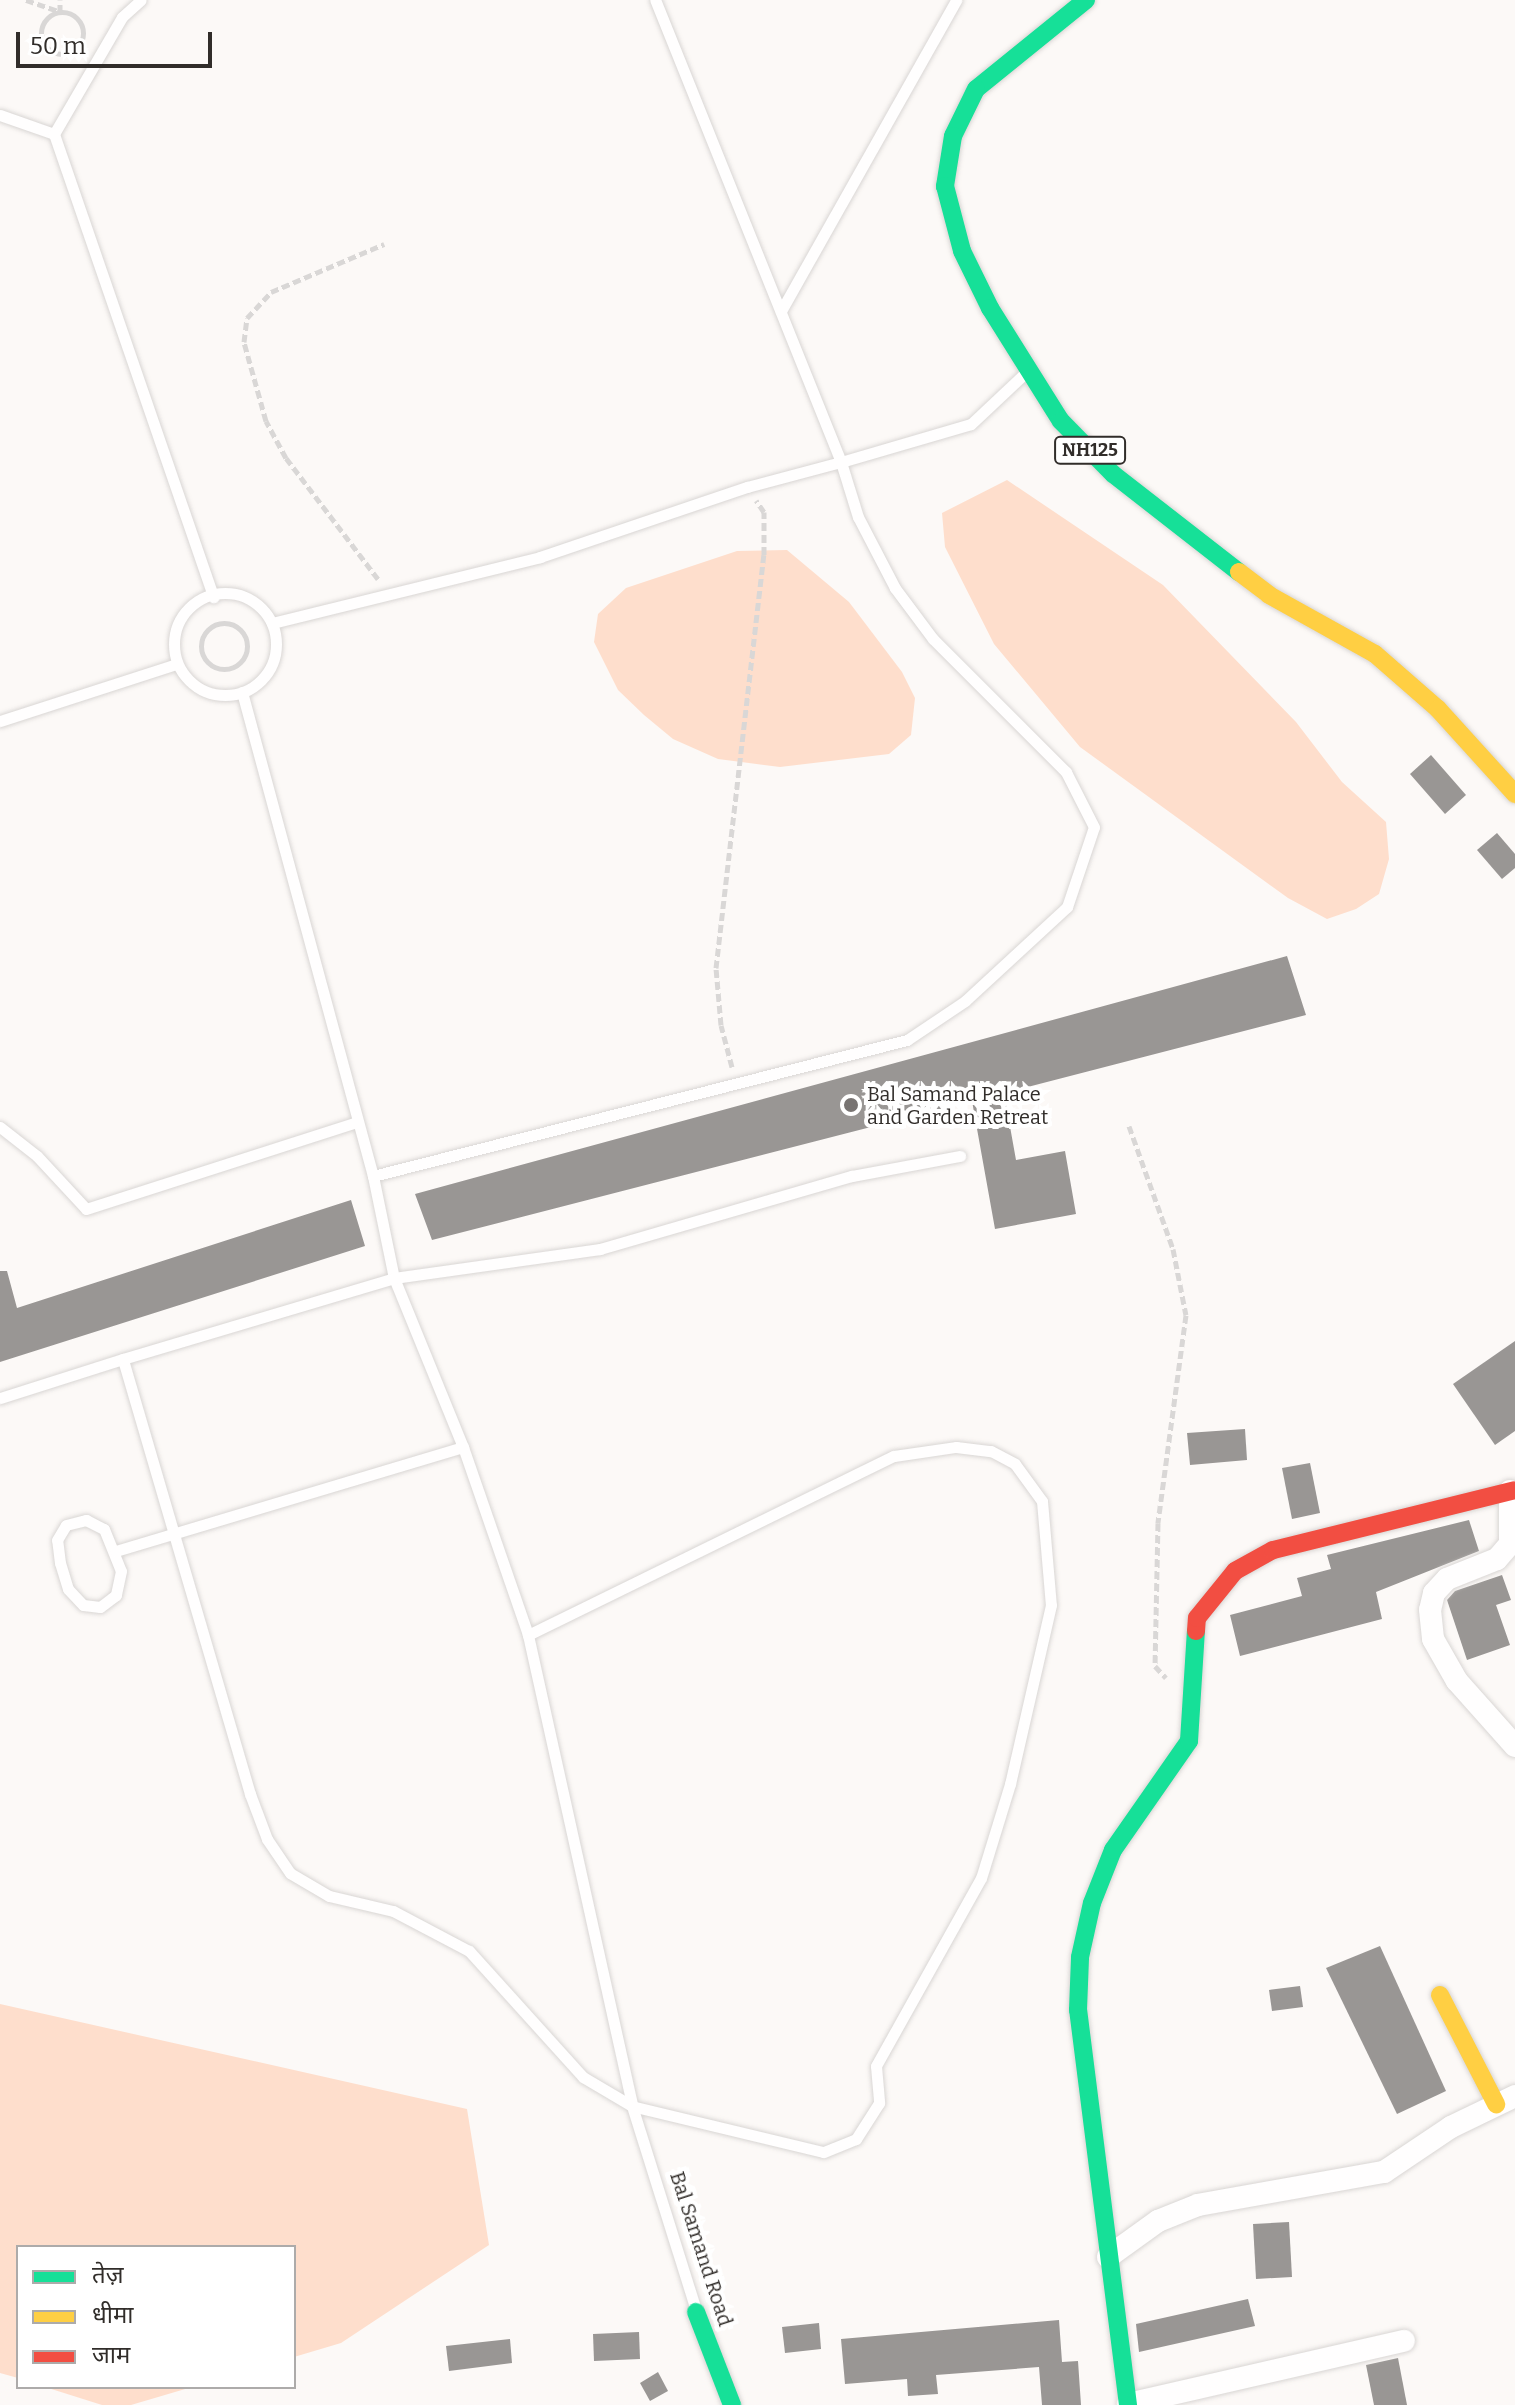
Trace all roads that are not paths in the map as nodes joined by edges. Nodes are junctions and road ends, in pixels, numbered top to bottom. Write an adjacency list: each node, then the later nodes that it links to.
1 (141, 0): 6 (lane)
2 (655, 0): 7 (lane)
3 (956, 0): 7 (lane)
4 (1086, 0): 8 (main road, NH125)
5 (0, 115): 6 (lane)
6 (54, 134): 10 (lane)
7 (781, 311): 9 (lane)
8 (1026, 372): 9 (lane); 15 (main road, NH125)
9 (841, 462): 11 (lane); 19 (lane)
10 (213, 597): 11 (lane); 12 (lane)
11 (272, 623): 13 (lane)
12 (177, 664): 13 (lane); 14 (lane)
13 (242, 692): 16 (lane, Bal Samand Road)
14 (0, 721)
15 (1515, 794)
16 (357, 1122): 17 (lane); 19 (lane, Bal Samand Road)
17 (0, 1127)
18 (960, 1156): 20 (lane)
19 (373, 1176): 20 (lane, Bal Samand Road)
20 (394, 1278): 21 (lane); 23 (lane, Bal Samand Road)
21 (123, 1359): 22 (lane); 25 (lane)
22 (0, 1398)
23 (463, 1447): 25 (lane); 27 (lane, Bal Samand Road)
24 (1512, 1491): 28 (street); 32 (main road)
25 (171, 1531): 26 (lane); 31 (lane)
26 (116, 1551): 26 (lane)
27 (528, 1635): 31 (lane, Bal Samand Road); 31 (lane)
28 (1515, 1746)
29 (1440, 1995): 30 (main road)
30 (1506, 2100): 32 (street)
31 (632, 2106): 33 (lane, Bal Samand Road)
32 (1108, 2257): 35 (main road)
33 (696, 2312): 36 (main road, Bal Samand Road)
34 (1404, 2341): 35 (street)
35 (1128, 2404)
36 (732, 2405)

